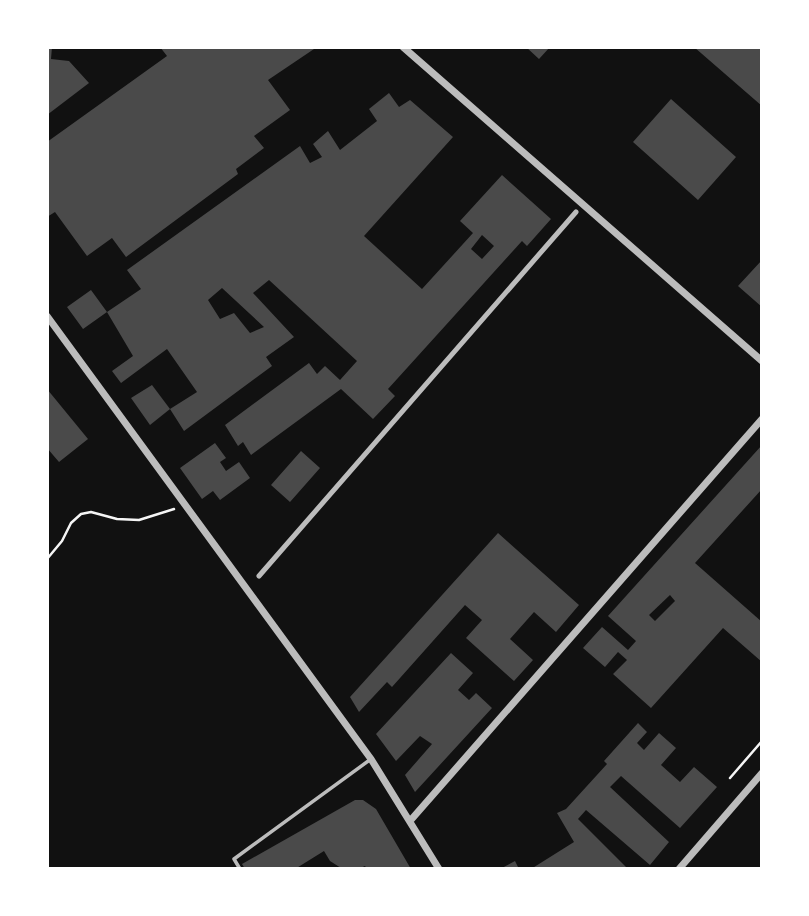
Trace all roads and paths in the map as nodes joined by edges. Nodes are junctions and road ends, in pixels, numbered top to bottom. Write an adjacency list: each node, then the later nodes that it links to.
1 (403, 47): 4 (street)
2 (576, 212): 8 (street)
3 (47, 316): 10 (street)
4 (762, 361)
5 (762, 419): 13 (street)
6 (174, 509): 7 (path)
7 (47, 559)
8 (259, 576)
9 (762, 741): 12 (path)
10 (371, 759): 13 (street); 14 (lane)
11 (762, 774): 16 (street)
12 (730, 778)
13 (410, 821): 15 (street)
14 (240, 869)
15 (439, 869)
16 (679, 869)

